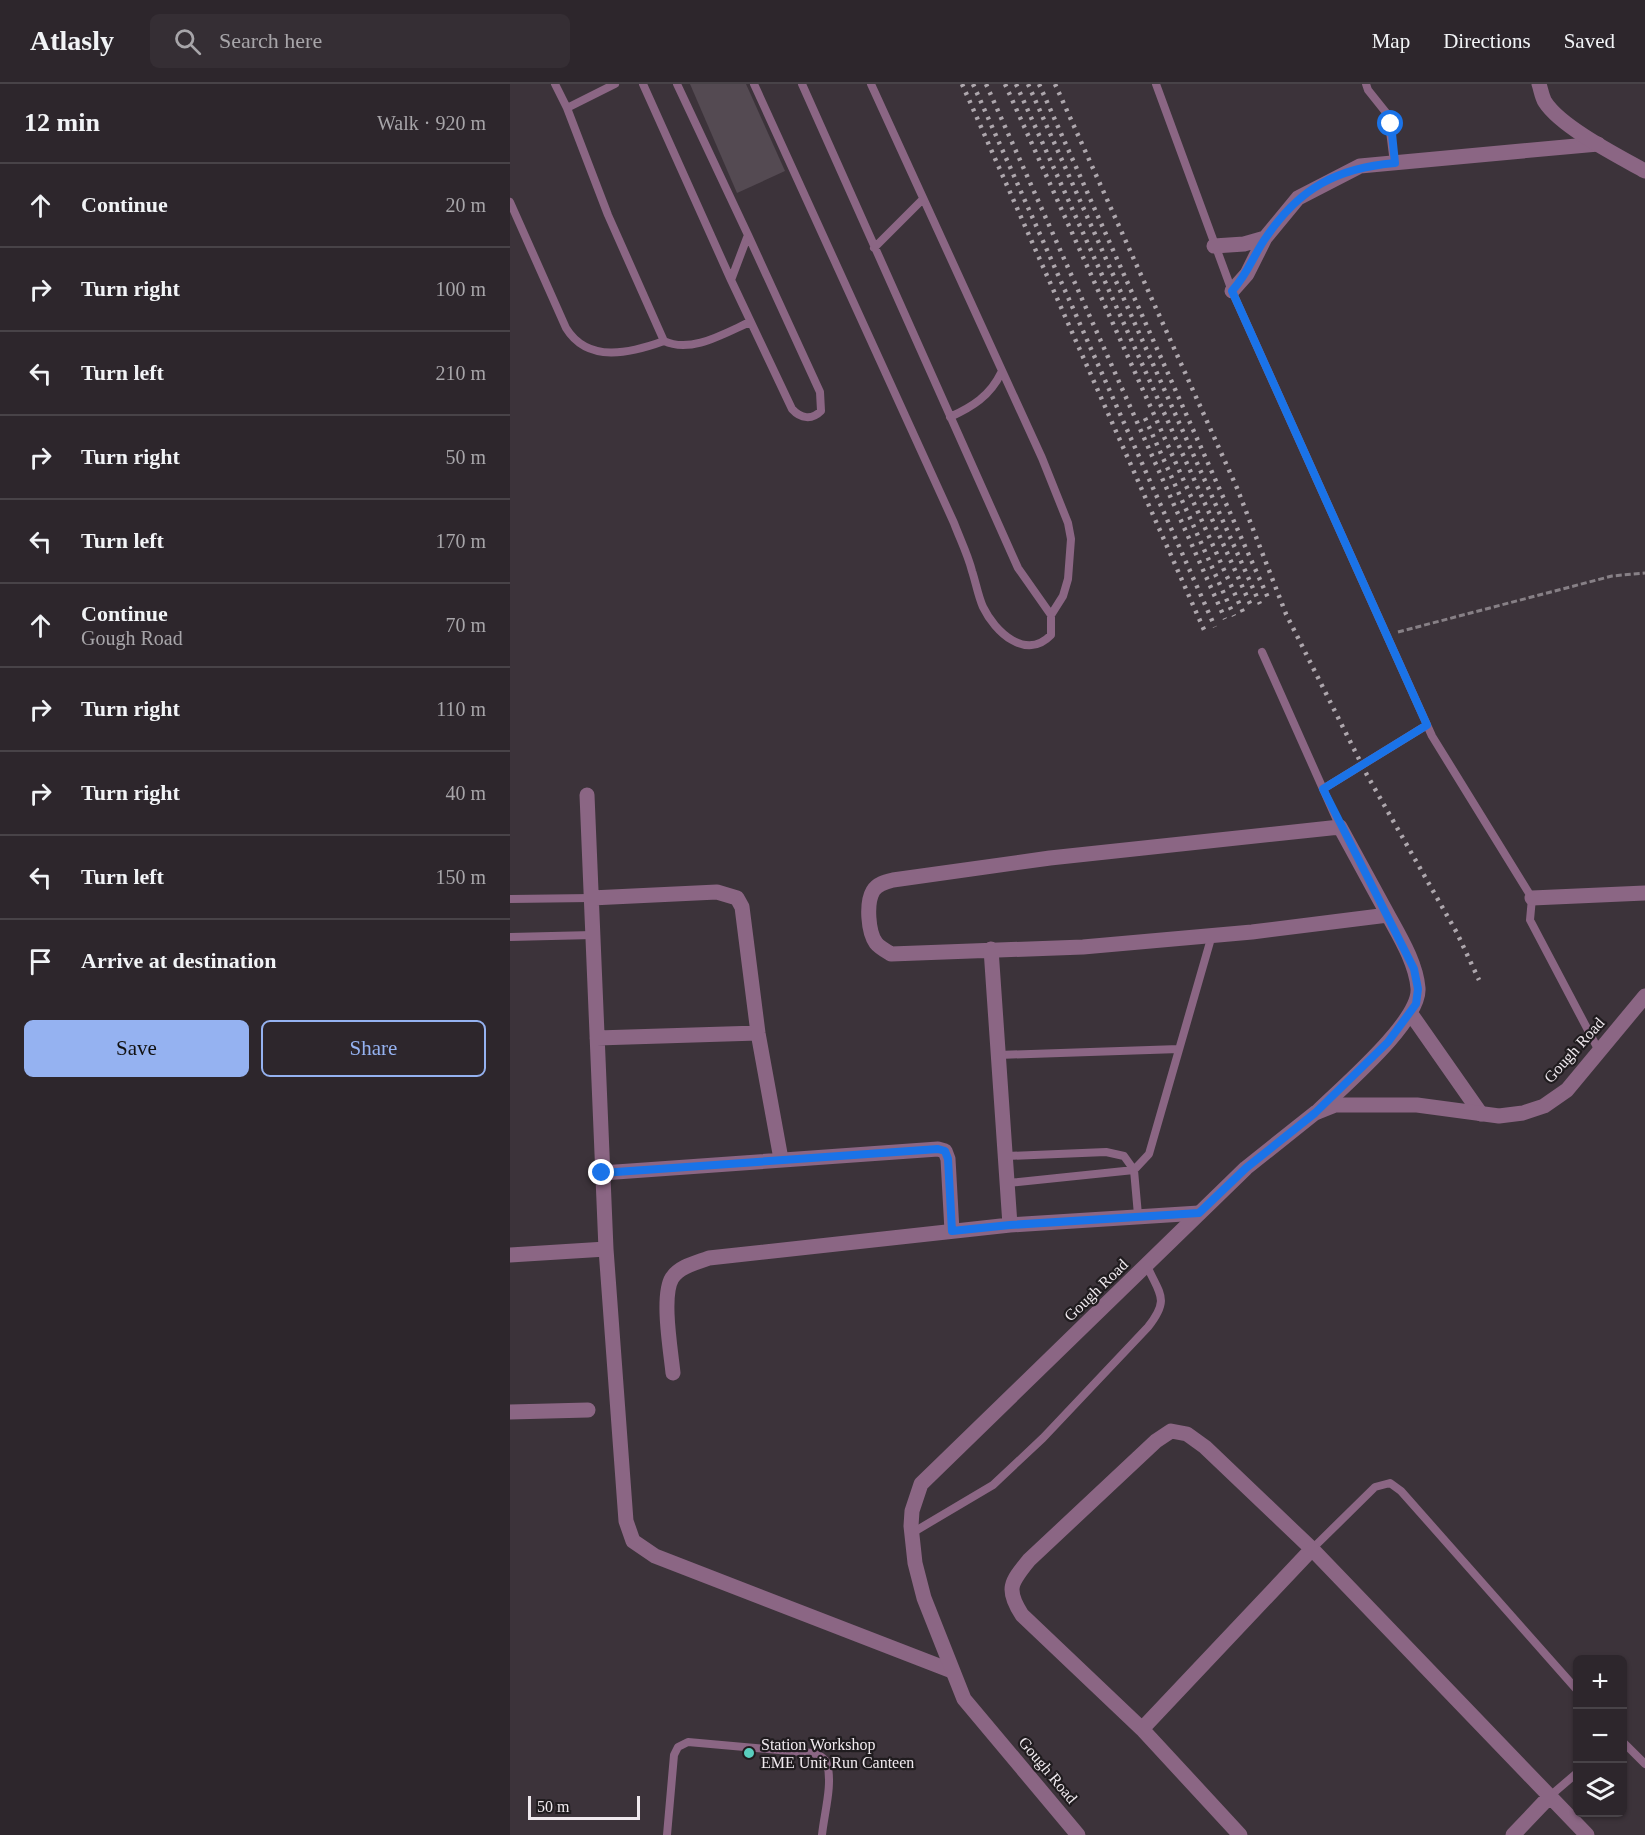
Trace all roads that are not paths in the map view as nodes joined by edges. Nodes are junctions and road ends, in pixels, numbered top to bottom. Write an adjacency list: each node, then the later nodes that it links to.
1 (555, 84): 11 (lane)
2 (615, 84): 11 (lane)
3 (643, 84): 21 (lane)
4 (677, 84): 17 (lane)
5 (754, 84): 27 (lane)
6 (802, 84): 20 (lane)
7 (871, 84): 15 (lane)
8 (1156, 84): 19 (lane)
9 (1366, 84): 13 (lane)
10 (1539, 84): 12 (street)
11 (567, 108): 24 (lane)
12 (1598, 144): 13 (street); 14 (street)
13 (1395, 163): 18 (street)
14 (1645, 171)
15 (923, 200): 20 (lane); 25 (lane)
16 (510, 202): 24 (lane)
17 (748, 235): 21 (lane); 23 (lane)
18 (1265, 238): 19 (street); 22 (street)
19 (1214, 246): 22 (lane)
20 (874, 248): 26 (lane)
21 (731, 280): 23 (lane)
22 (1232, 291): 29 (lane)
23 (750, 322): 24 (lane)
24 (664, 341)
25 (1001, 374): 26 (lane); 27 (lane)
26 (950, 417): 27 (lane)
27 (1051, 615)
28 (1262, 652): 30 (lane)
29 (1427, 725): 30 (lane); 35 (lane)
30 (1323, 789): 32 (lane)
31 (587, 795): 34 (street)
32 (1340, 827): 37 (street); 41 (street)
33 (1645, 892): 35 (street)
34 (591, 898): 36 (lane); 38 (street); 44 (street)
35 (1532, 898): 47 (lane)
36 (510, 899)
37 (1388, 915): 39 (street); 43 (street)
38 (593, 935): 40 (lane); 45 (street)
39 (1212, 935): 41 (street); 46 (lane)
40 (510, 937)
41 (991, 949): 48 (street)
42 (1645, 996): 47 (street, Gough Road)
43 (1411, 1014): 49 (street); 50 (street)
44 (758, 1032): 45 (street); 52 (street)
45 (597, 1038): 54 (street)
46 (1179, 1049): 48 (lane); 53 (lane)
47 (1599, 1051): 50 (street, Gough Road)
48 (999, 1055): 51 (street)
49 (1315, 1113): 50 (street, Gough Road); 56 (street, Gough Road)
50 (1481, 1114)
51 (1007, 1156): 53 (lane); 55 (street)
52 (781, 1159): 54 (street); 59 (street)
53 (1134, 1170): 55 (lane); 57 (lane)
54 (602, 1173): 60 (street)
55 (1008, 1183): 58 (street)
56 (1199, 1213): 57 (street); 62 (street, Gough Road)
57 (1138, 1215): 58 (street)
58 (1010, 1225): 59 (street)
59 (952, 1231): 63 (street)
60 (606, 1249): 61 (street); 68 (street)
61 (510, 1255)
62 (1147, 1266): 66 (street, Gough Road); 66 (lane)
63 (673, 1374)
64 (588, 1410): 65 (street)
65 (510, 1412)
66 (912, 1533): 68 (street, Gough Road)
67 (1312, 1549): 69 (lane); 70 (street); 70 (street); 74 (street)
68 (952, 1671): 77 (street, Gough Road)
69 (1573, 1685)
70 (1142, 1729): 78 (street)
71 (1627, 1745): 72 (lane)
72 (1645, 1764)
73 (1573, 1776): 74 (lane)
74 (1550, 1796): 79 (street); 80 (street)
75 (667, 1835): 76 (lane)
76 (822, 1835)
77 (1078, 1835)
78 (1240, 1835)
79 (1513, 1835)
80 (1587, 1835)

